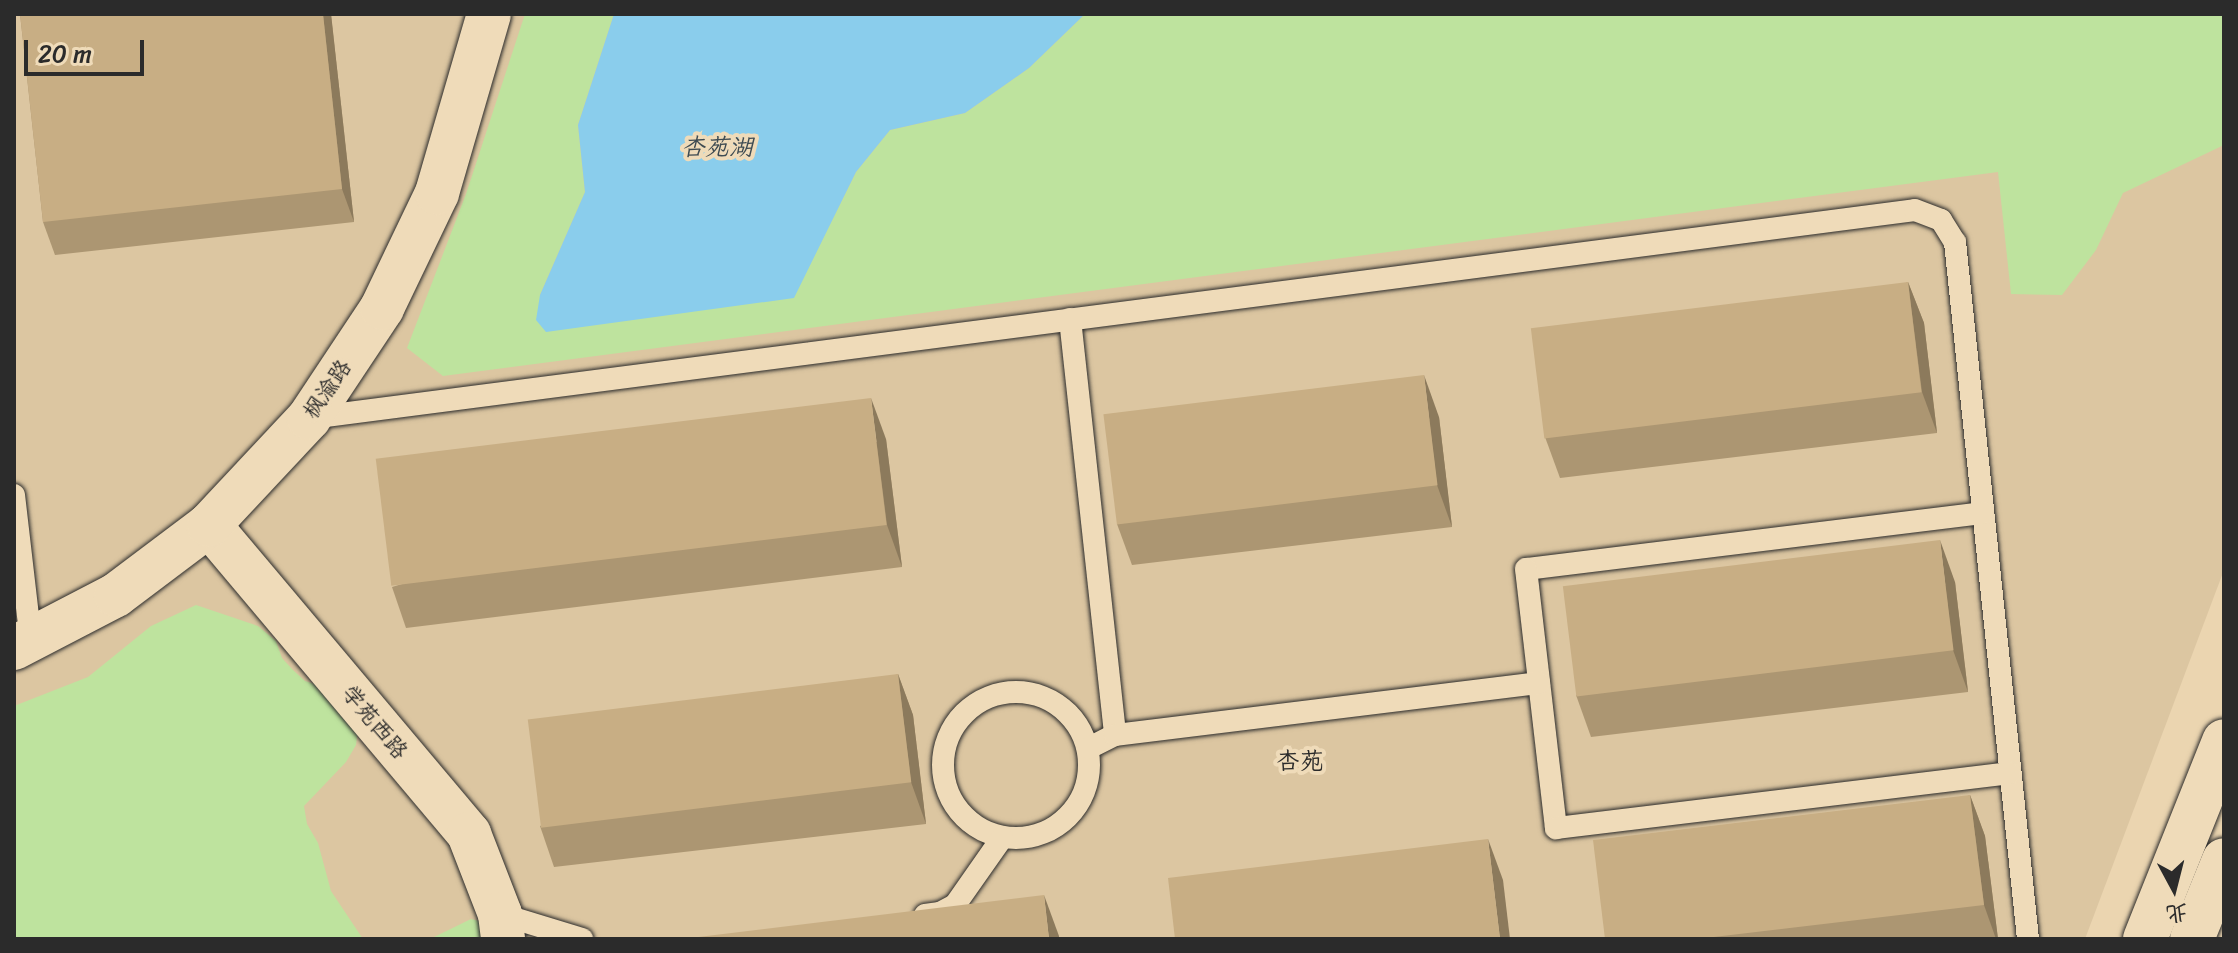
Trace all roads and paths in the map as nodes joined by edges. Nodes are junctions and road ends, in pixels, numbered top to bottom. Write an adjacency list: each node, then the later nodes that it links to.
1 (489, 14): 3 (street, 枫渝路)
2 (1070, 319): 3 (lane); 5 (lane); 9 (lane)
3 (309, 418): 6 (street, 枫渝路)
4 (14, 495): 7 (lane)
5 (1983, 513): 8 (lane); 12 (lane)
6 (209, 525): 7 (street, 枫渝路); 16 (street, 学苑西路)
7 (22, 644)
8 (1539, 683): 9 (lane); 12 (lane)
9 (1115, 735): 11 (lane)
10 (2224, 741): 19 (street)
11 (1089, 748): 13 (lane); 13 (lane)
12 (2010, 773): 18 (lane)
13 (1002, 838): 15 (lane)
14 (2224, 860): 20 (street)
15 (909, 917)
16 (502, 927): 17 (lane)
17 (582, 939)
18 (2028, 939)
19 (2145, 939)
20 (2192, 939)

